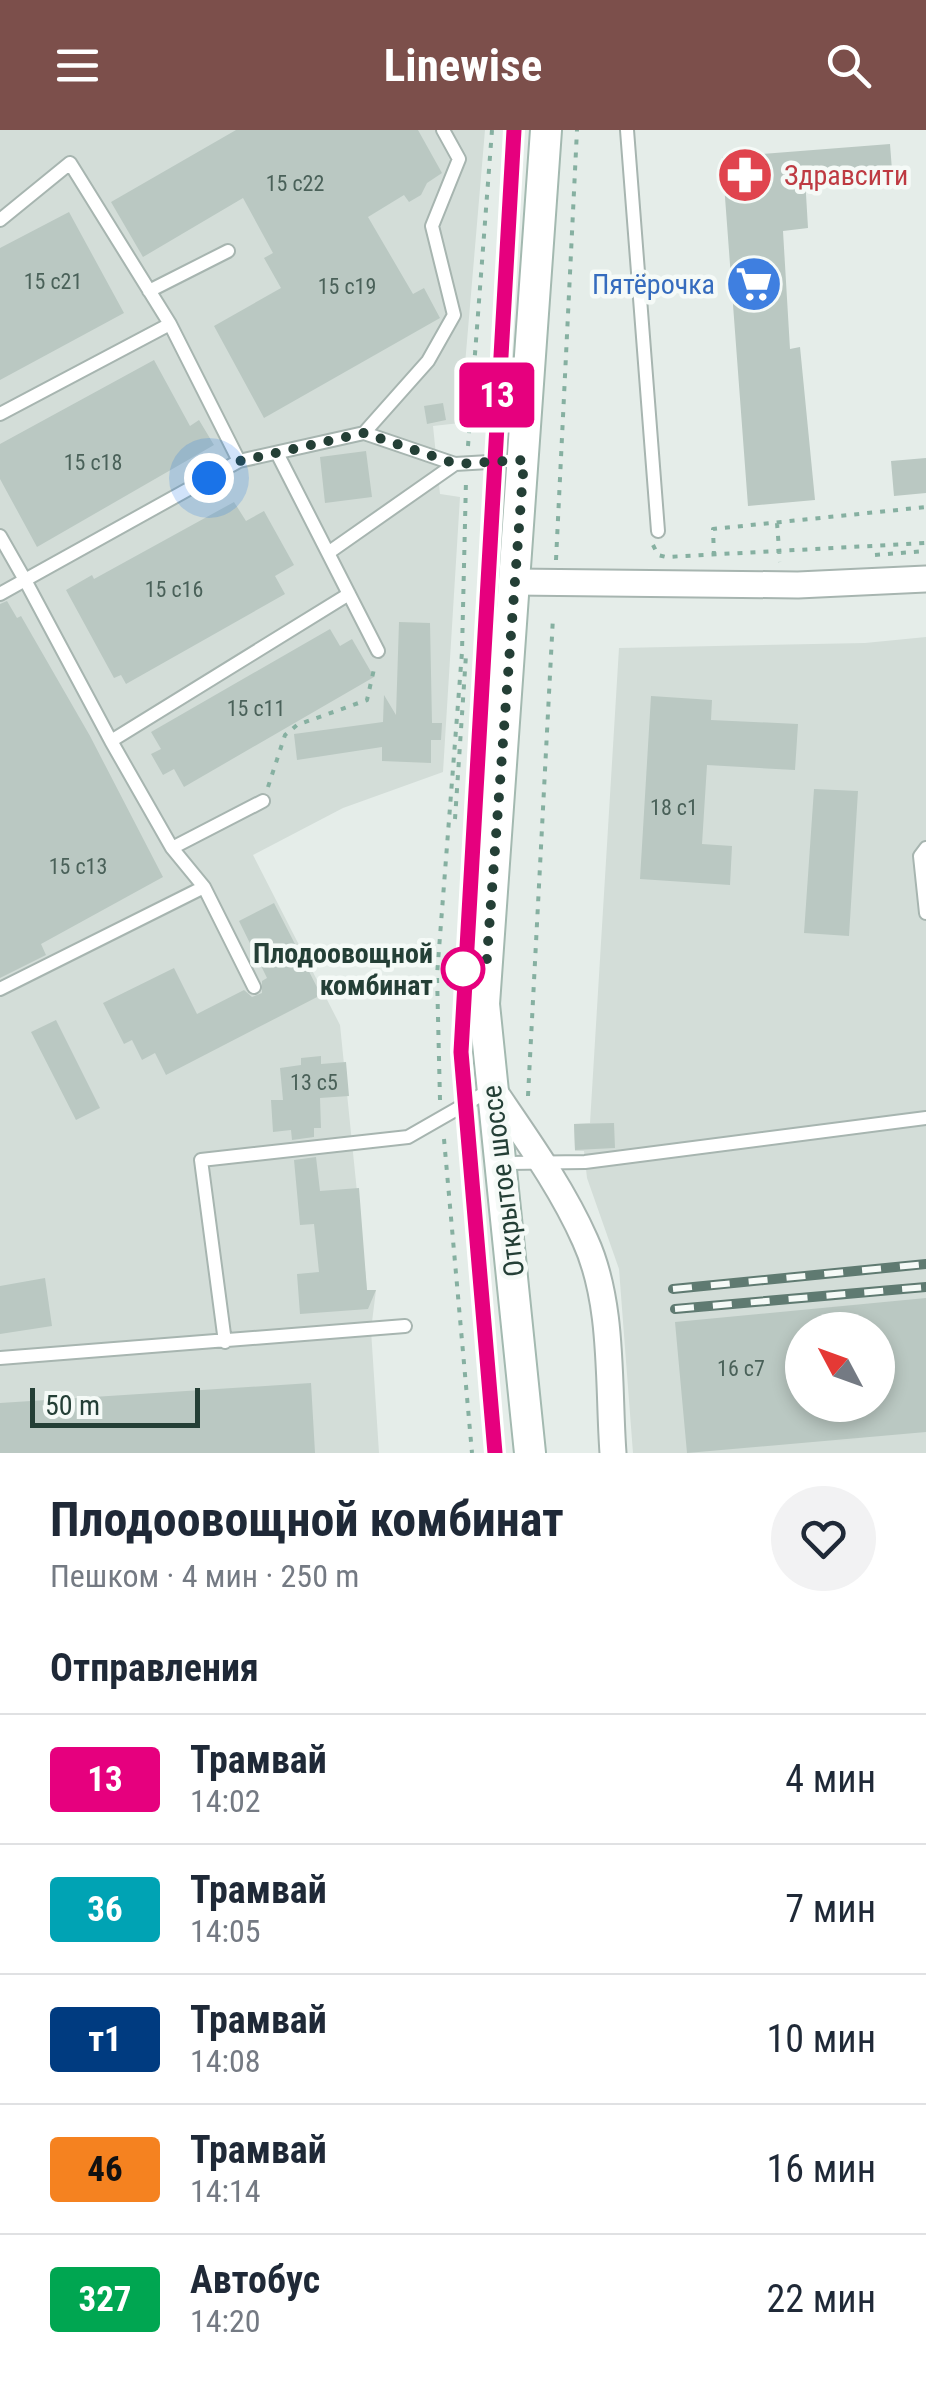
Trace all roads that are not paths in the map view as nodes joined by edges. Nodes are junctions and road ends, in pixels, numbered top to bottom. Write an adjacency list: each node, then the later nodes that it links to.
1 (443, 130): 9 (lane)
2 (546, 130): 11 (main road, Открытое шоссе)
3 (627, 130): 15 (lane)
4 (0, 220): 6 (lane)
5 (228, 251): 6 (lane)
6 (149, 291): 7 (lane)
7 (170, 324): 8 (lane); 12 (lane)
8 (0, 414)
9 (364, 433): 10 (lane); 13 (lane)
10 (277, 453): 12 (lane); 16 (lane)
11 (524, 460): 13 (lane); 19 (main road, Открытое шоссе)
12 (240, 461): 18 (lane)
13 (456, 464): 16 (lane)
14 (0, 536): 18 (lane)
15 (655, 536)
16 (328, 553): 21 (lane)
17 (926, 579): 19 (street)
18 (25, 580): 20 (lane); 23 (lane)
19 (514, 582): 31 (main road, Открытое шоссе)
20 (0, 594)
21 (349, 594): 22 (lane); 23 (lane)
22 (378, 651)
23 (111, 741): 25 (lane)
24 (263, 801): 25 (lane)
25 (172, 848): 27 (lane)
26 (926, 848): 28 (lane)
27 (204, 887): 29 (lane); 30 (lane)
28 (926, 913)
29 (254, 987)
30 (0, 989)
31 (492, 1088): 33 (street); 34 (main road, Открытое шоссе); 36 (lane)
32 (926, 1118): 33 (lane)
33 (540, 1160): 34 (lane); 39 (street)
34 (500, 1163): 38 (main road, Открытое шоссе)
35 (405, 1326): 36 (lane)
36 (225, 1342): 37 (lane)
37 (0, 1358)
38 (530, 1453)
39 (613, 1453)

